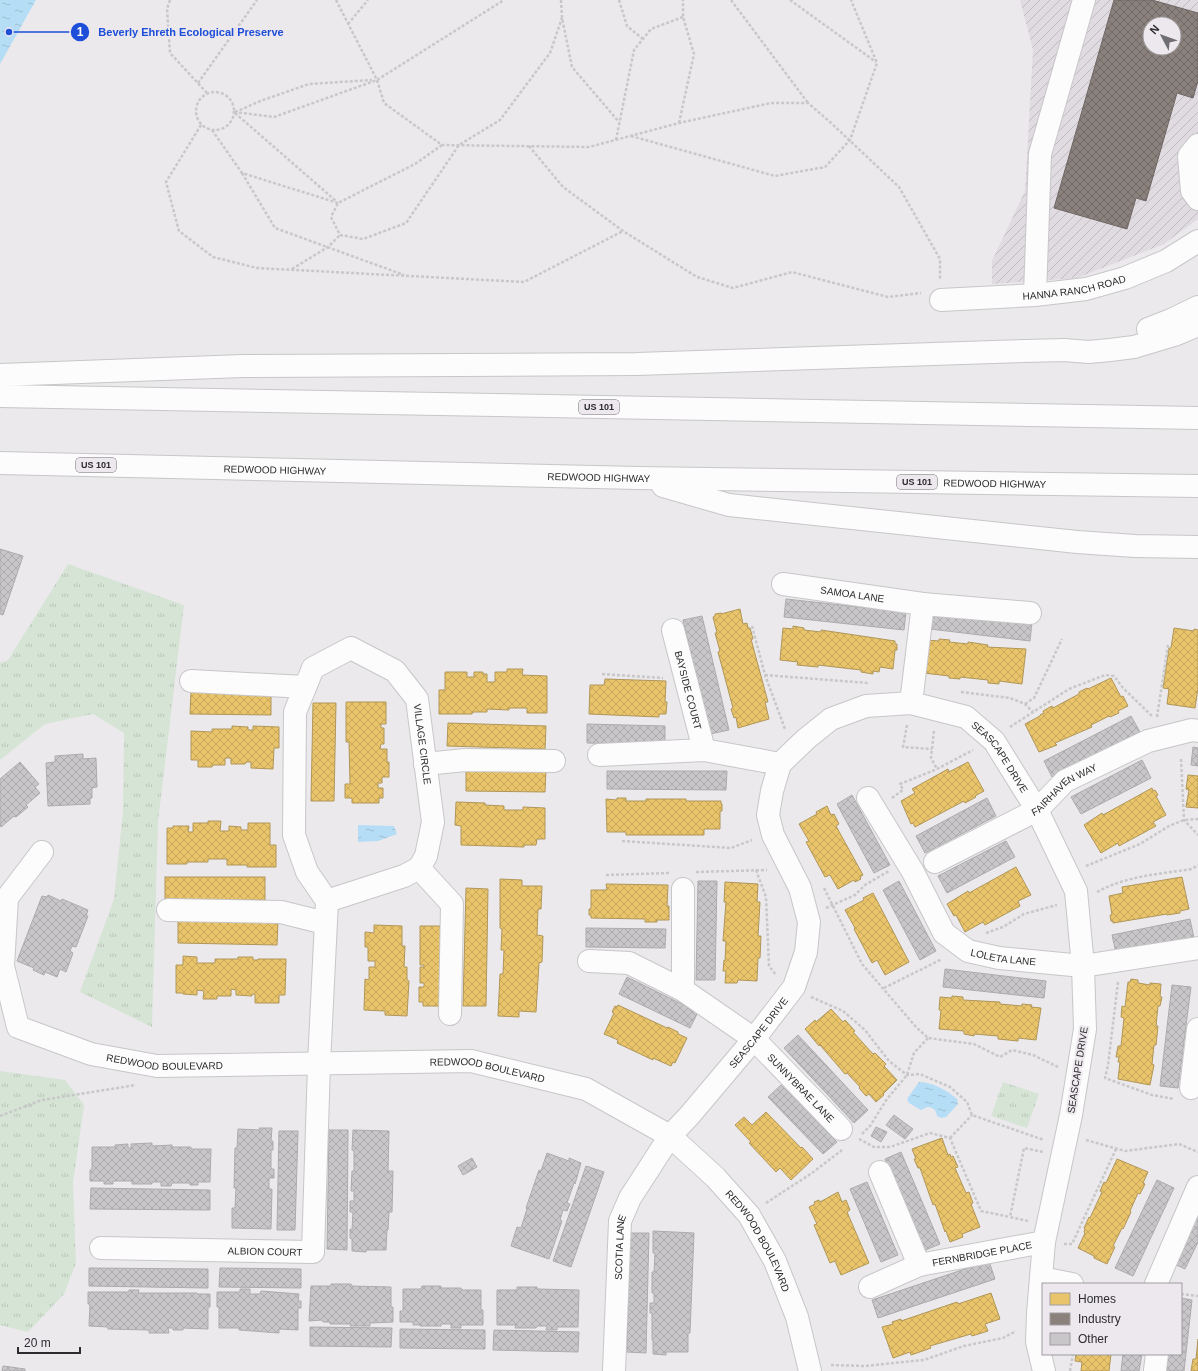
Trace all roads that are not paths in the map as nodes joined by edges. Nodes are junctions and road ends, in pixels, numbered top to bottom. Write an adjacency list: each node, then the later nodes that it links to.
1 (1084, 0): 6 (main road)
2 (1198, 145): 3 (main road)
3 (1198, 198)
4 (1198, 241): 6 (main road, HANNA RANCH ROAD)
5 (934, 290): 6 (main road, HANNA RANCH ROAD)
6 (1035, 295)
7 (1198, 307): 9 (main road)
8 (1198, 325): 9 (main road)
9 (1064, 350): 10 (main road)
10 (0, 375)
11 (0, 396): 12 (main road, US 101)
12 (1198, 418)
13 (0, 464): 14 (main road, REDWOOD HIGHWAY / US 101)
14 (637, 478): 15 (main road, REDWOOD HIGHWAY / US 101); 16 (main road)
15 (1198, 486)
16 (1198, 547)
17 (783, 584): 18 (main road, SAMOA LANE)
18 (923, 604): 19 (main road, SAMOA LANE); 23 (main road)
19 (1030, 613)
20 (673, 630): 25 (main road, BAYSIDE COURT)
21 (190, 681): 22 (main road)
22 (305, 687): 28 (main road, VILLAGE CIRCLE); 36 (main road, VILLAGE CIRCLE)
23 (911, 702): 29 (main road, SEASCAPE DRIVE); 31 (main road, SEASCAPE DRIVE)
24 (1198, 731): 31 (main road, FAIRHAVEN WAY)
25 (704, 750): 26 (main road); 29 (main road)
26 (599, 755)
27 (554, 761): 28 (main road)
28 (425, 764): 34 (main road, VILLAGE CIRCLE)
29 (780, 764): 45 (main road, SEASCAPE DRIVE)
30 (868, 798): 41 (main road, LOLETA LANE)
31 (1036, 810): 33 (main road, FAIRHAVEN WAY); 41 (main road, SEASCAPE DRIVE)
32 (42, 852): 46 (main road, REDWOOD BOULEVARD)
33 (935, 862)
34 (418, 868): 36 (main road); 43 (main road)
35 (683, 889): 42 (main road)
36 (326, 901): 38 (main road)
37 (168, 910): 38 (main road)
38 (326, 923): 46 (main road)
39 (1198, 948): 41 (main road, LOLETA LANE)
40 (589, 961): 42 (main road, SUNNYBRAE LANE)
41 (1083, 966): 52 (main road, SEASCAPE DRIVE)
42 (682, 990): 45 (main road, SUNNYBRAE LANE)
43 (450, 1014)
44 (1198, 1029): 47 (main road)
45 (754, 1039): 48 (main road, SUNNYBRAE LANE); 49 (main road, SEASCAPE DRIVE)
46 (319, 1064): 49 (main road, REDWOOD BOULEVARD); 53 (main road, ALBION COURT)
47 (1184, 1093)
48 (850, 1134)
49 (670, 1136): 59 (main road, REDWOOD BOULEVARD); 60 (main road, SCOTIA LANE)
50 (880, 1172): 54 (main road, FERNBRIDGE PLACE)
51 (1198, 1187): 57 (main road)
52 (1051, 1242): 54 (main road, FERNBRIDGE PLACE); 55 (main road, SEASCAPE DRIVE)
53 (100, 1248)
54 (919, 1265): 58 (main road, FERNBRIDGE PLACE)
55 (1041, 1278): 56 (main road); 61 (main road, SEASCAPE DRIVE)
56 (1067, 1283)
57 (1156, 1283)
58 (870, 1287)
59 (818, 1368)
60 (614, 1371)
61 (1044, 1371)

